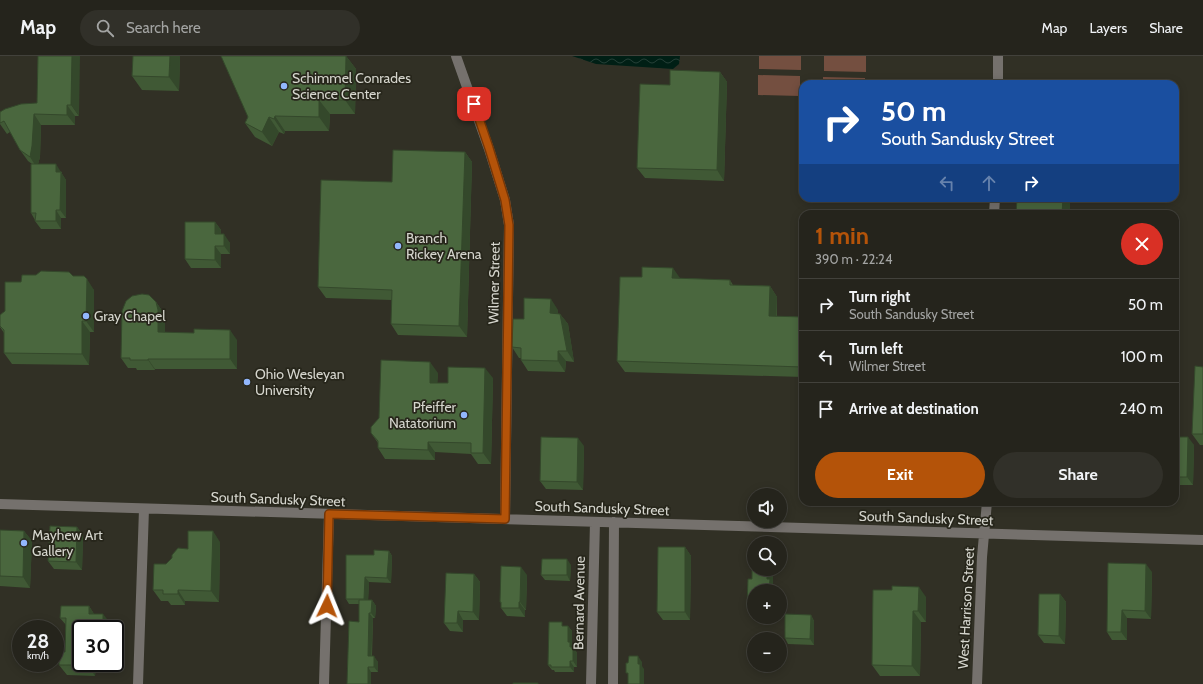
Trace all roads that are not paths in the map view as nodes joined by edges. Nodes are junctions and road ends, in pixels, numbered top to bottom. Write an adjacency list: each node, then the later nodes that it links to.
1 (456, 56): 8 (street, Wilmer Street)
2 (998, 56): 3 (street)
3 (998, 80)
4 (0, 504): 6 (street, South Sandusky Street)
5 (987, 506): 11 (street, West Harrison Street)
6 (144, 509): 7 (street, South Sandusky Street); 13 (street)
7 (329, 514): 8 (street, South Sandusky Street); 14 (street)
8 (505, 519): 9 (street, South Sandusky Street)
9 (595, 522): 10 (street, South Sandusky Street); 15 (street, Bernard Avenue)
10 (614, 522): 11 (street, South Sandusky Street); 16 (street)
11 (984, 534): 12 (street, South Sandusky Street); 17 (street, West Harrison Street)
12 (1203, 540)
13 (138, 684)
14 (324, 684)
15 (591, 684)
16 (613, 684)
17 (977, 684)

